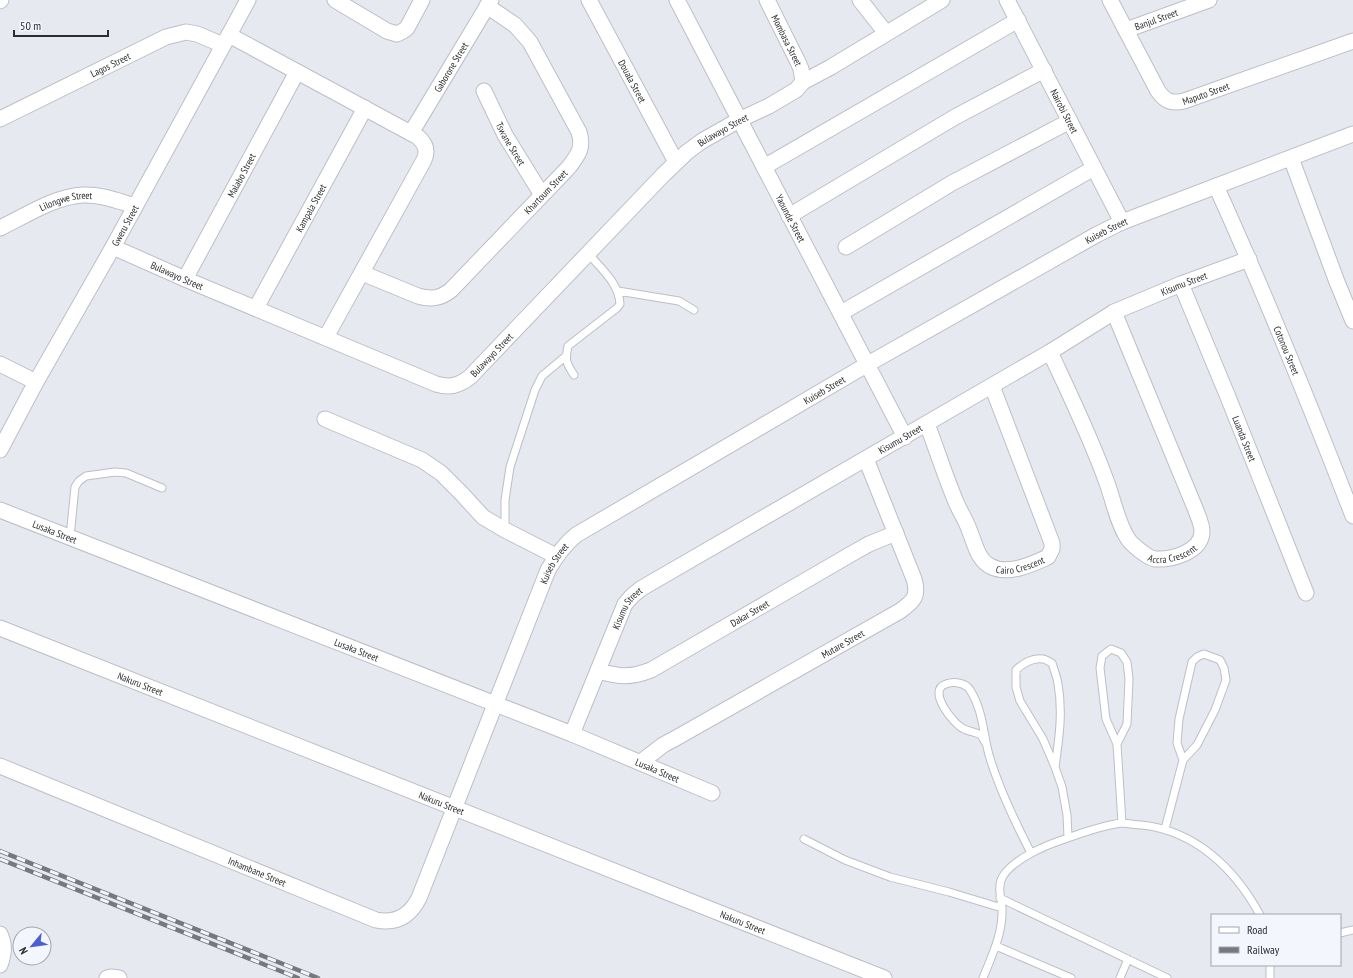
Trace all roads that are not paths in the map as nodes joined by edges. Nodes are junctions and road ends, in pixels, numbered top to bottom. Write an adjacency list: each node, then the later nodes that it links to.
1 (248, 0): 16 (street, Gweru Street)
2 (335, 0): 3 (street)
3 (422, 0)
4 (589, 0): 29 (street, Douala Street)
5 (677, 0): 24 (street, Yaounde Street)
6 (767, 0): 20 (street, Mombasa Street)
7 (860, 0): 15 (street)
8 (941, 0): 15 (street, Bulawayo Street)
9 (1008, 0): 13 (street, Nairobi Street)
10 (1110, 0): 14 (street, Maputo Street)
11 (1209, 0): 14 (street, Banjul Street)
12 (489, 3): 26 (street, Gaborone Street); 33 (street, Khartoum Street)
13 (1018, 20): 18 (street, Nairobi Street); 30 (street)
14 (1126, 30): 17 (street, Maputo Street)
15 (886, 33): 20 (street, Bulawayo Street)
16 (226, 40): 19 (street, Lagos Street); 23 (street, Lagos Street); 34 (street, Gweru Street)
17 (1353, 41)
18 (1044, 70): 25 (street, Nairobi Street); 35 (street)
19 (298, 72): 22 (street, Lagos Street); 43 (street, Malabo Street)
20 (803, 82): 24 (street, Bulawayo Street)
21 (484, 91): 33 (street, Tswane Street)
22 (365, 108): 26 (street, Lagos Street); 46 (street, Kampala Street)
23 (0, 119)
24 (739, 120): 29 (street, Bulawayo Street); 30 (street, Yaounde Street)
25 (1070, 121): 31 (street, Nairobi Street); 39 (street)
26 (411, 133): 42 (street, Lagos Street)
27 (1353, 134): 28 (street, Kuiseb Street)
28 (1291, 158): 32 (street, Kuiseb Street); 50 (street)
29 (676, 162): 40 (street, Bulawayo Street)
30 (764, 168): 35 (street, Yaounde Street)
31 (1094, 168): 36 (street, Nairobi Street); 49 (street)
32 (1216, 186): 36 (street, Kuiseb Street); 41 (street, Cotonou Street)
33 (542, 195): 42 (street, Khartoum Street)
34 (135, 206): 37 (street, Lilongwe Street); 38 (street, Gweru Street)
35 (790, 216): 49 (street, Yaounde Street)
36 (1122, 222): 55 (street, Kuiseb Street)
37 (0, 228)
38 (113, 247): 43 (street, Bulawayo Street); 57 (street, Gweru Street)
39 (846, 247)
40 (588, 253): 45 (lane); 51 (street, Bulawayo Street)
41 (1249, 259): 44 (street, Kisumu Street); 66 (street, Cotonou Street)
42 (362, 274): 51 (street, Lagos Street)
43 (185, 279): 46 (street, Bulawayo Street)
44 (1181, 284): 48 (street, Kisumu Street); 71 (street, Luanda Street)
45 (618, 291): 47 (lane); 53 (lane)
46 (256, 308): 51 (street, Bulawayo Street)
47 (694, 310)
48 (1114, 312): 52 (street, Kisumu Street); 52 (street, Accra Crescent)
49 (841, 313): 55 (street, Yaounde Street)
50 (1353, 321)
51 (326, 337)
52 (1050, 352): 58 (street, Kisumu Street)
53 (566, 356): 56 (lane); 67 (lane)
54 (0, 364): 57 (street)
55 (868, 364): 61 (street, Yaounde Street); 70 (street, Kuiseb Street)
56 (574, 376)
57 (36, 382): 62 (street, Gweru Street)
58 (992, 386): 60 (street, Kisumu Street); 60 (street, Cairo Crescent)
59 (325, 419): 67 (street)
60 (927, 424): 61 (street, Kisumu Street)
61 (905, 437): 63 (street, Kisumu Street)
62 (0, 450)
63 (866, 459): 68 (street, Mutare Street); 73 (street, Kisumu Street)
64 (162, 488): 69 (lane)
65 (0, 510): 69 (street, Lusaka Street)
66 (1353, 516)
67 (505, 530): 70 (street)
68 (896, 533): 73 (street, Dakar Street); 79 (street, Mutare Street)
69 (70, 537): 74 (street, Lusaka Street)
70 (556, 556): 74 (street, Kuiseb Street)
71 (1306, 593)
72 (0, 628): 83 (street, Nakuru Street)
73 (598, 671): 75 (street, Kisumu Street)
74 (495, 704): 75 (street, Lusaka Street); 83 (street, Kuiseb Street)
75 (572, 734): 79 (street, Lusaka Street)
76 (985, 742): 76 (lane); 88 (lane)
77 (1118, 744): 77 (lane); 84 (lane)
78 (1183, 760): 78 (lane); 85 (lane)
79 (641, 762): 82 (street, Lusaka Street)
80 (0, 766): 83 (street, Inhambane Street)
81 (1056, 767): 81 (lane); 86 (lane)
82 (712, 793)
83 (453, 808): 101 (street, Nakuru Street)
84 (1122, 823): 85 (lane); 86 (lane)
85 (1164, 829): 91 (lane)
86 (1068, 838): 88 (lane)
87 (804, 839): 90 (lane)
88 (1031, 853): 89 (lane)
89 (1000, 898): 90 (lane); 96 (lane)
90 (1002, 908): 95 (lane)
91 (1259, 914)
92 (1353, 930): 93 (lane)
93 (1341, 933)
94 (0, 934): 97 (street)
95 (996, 946): 102 (lane); 103 (lane)
96 (1128, 959): 104 (lane); 105 (lane)
97 (0, 964)
98 (1270, 966): 106 (lane)
99 (107, 978): 100 (street)
100 (119, 978)
101 (884, 978)
102 (983, 978)
103 (1071, 978)
104 (1120, 978)
105 (1167, 978)
106 (1270, 978)

